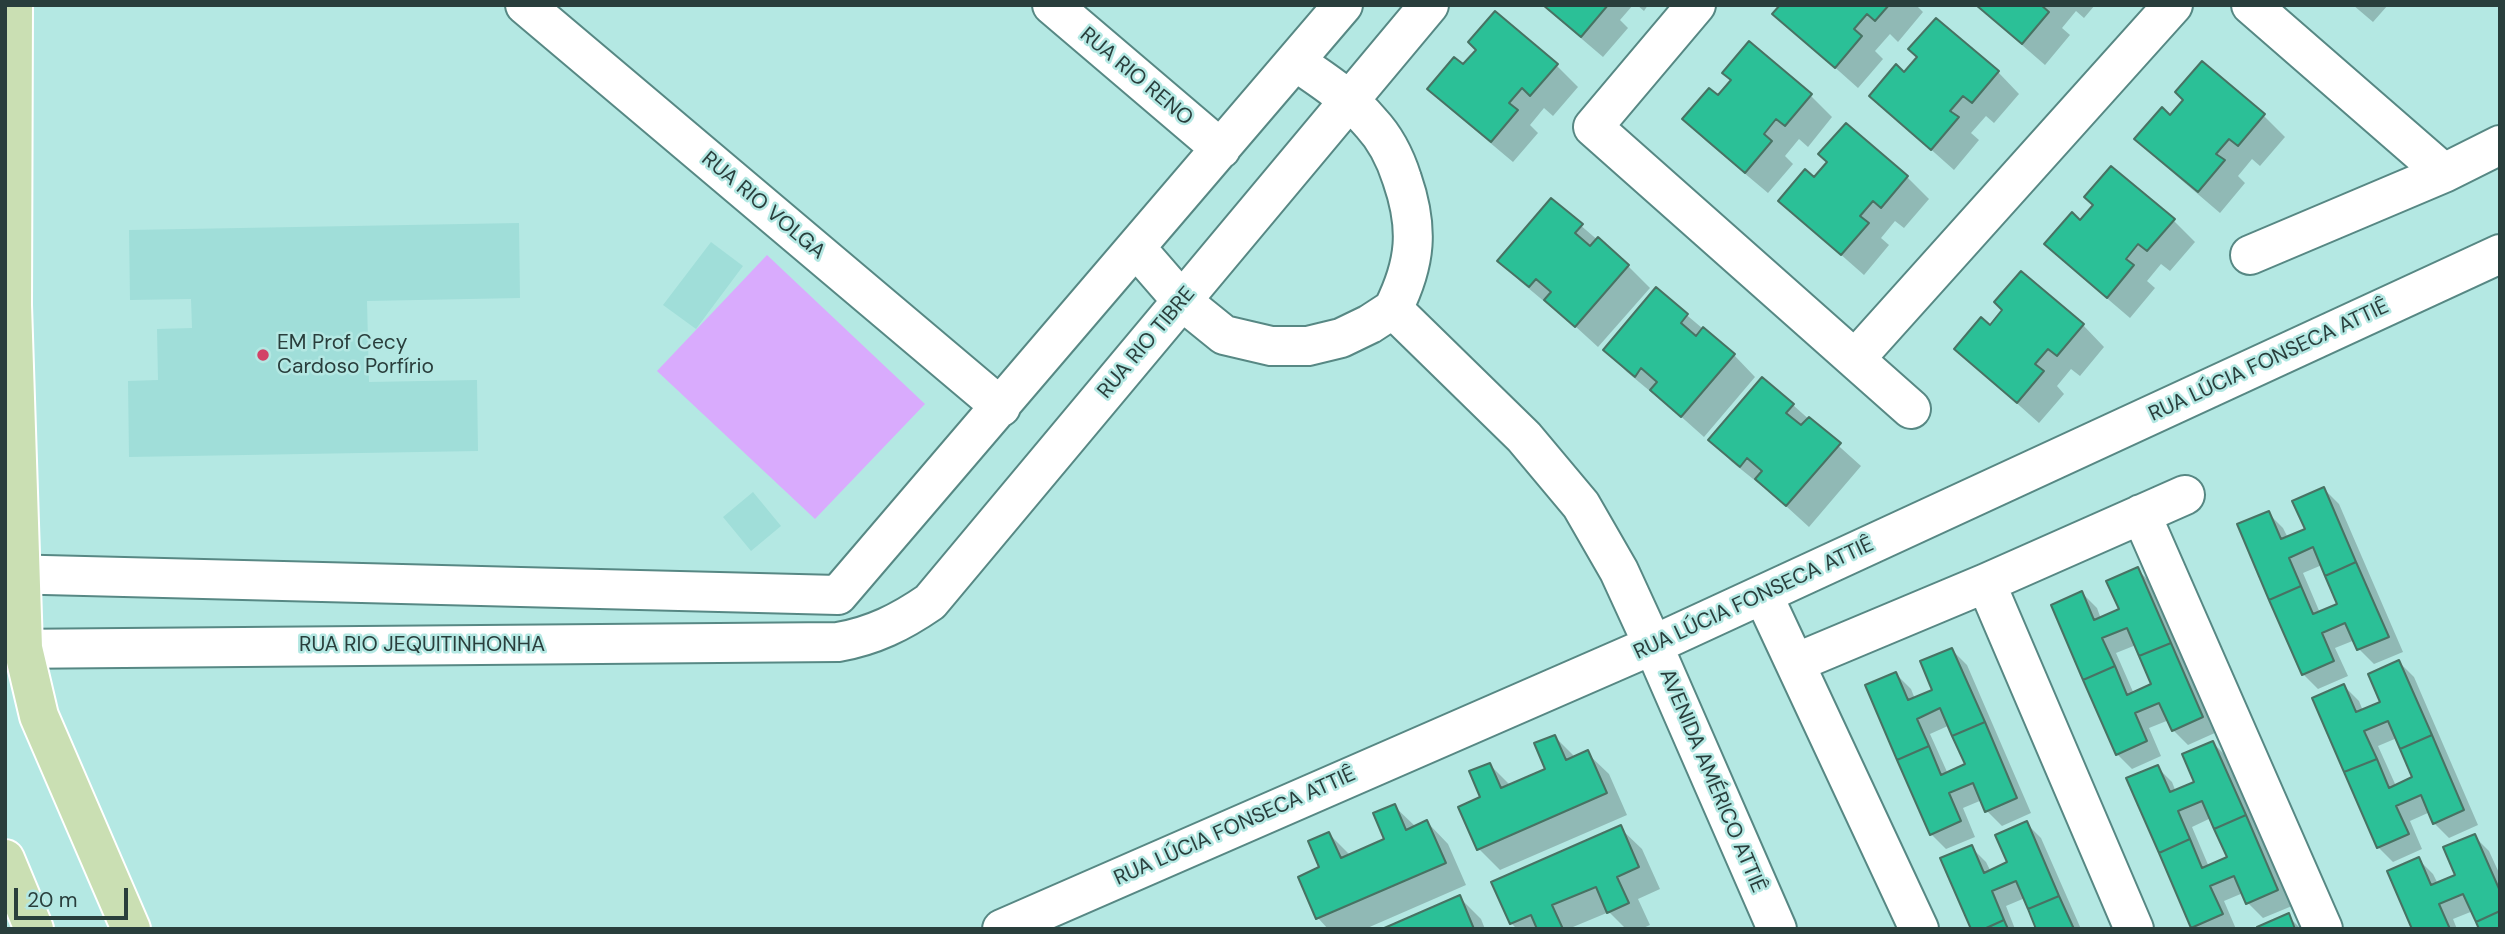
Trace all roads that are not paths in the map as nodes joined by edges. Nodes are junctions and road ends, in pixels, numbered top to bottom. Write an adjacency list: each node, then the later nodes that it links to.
1 (13, 5): 24 (main road)
2 (525, 5): 20 (street, RUA RIO VOLGA)
3 (1052, 5): 12 (street, RUA RIO RENO)
4 (1343, 5): 9 (street)
5 (1429, 5): 10 (street, RUA RIO TIBRE)
6 (1696, 5): 19 (street)
7 (2174, 5): 19 (street)
8 (2251, 5): 13 (street)
9 (1296, 62): 10 (street); 12 (street)
10 (1349, 100): 17 (street, RUA RIO TIBRE); 18 (street)
11 (2500, 145): 13 (street)
12 (1221, 149): 14 (street)
13 (2444, 173): 16 (street)
14 (1136, 248): 17 (street); 20 (street)
15 (2500, 254): 28 (street, RUA LÚCIA FONSECA ATTIÊ)
16 (2250, 255)
17 (1182, 301): 18 (street); 29 (street, RUA RIO TIBRE)
18 (1393, 309): 30 (street, AVENIDA AMÉRICO ATTIÊ)
19 (1855, 359): 21 (street)
20 (1001, 407): 27 (street)
21 (1911, 409)
22 (2185, 495): 23 (street)
23 (2141, 514): 25 (street); 41 (street)
24 (12, 575): 26 (street); 32 (main road)
25 (1986, 583): 33 (street); 40 (street)
26 (387, 584): 27 (street); 31 (street)
27 (838, 595): 29 (street)
28 (1763, 595): 30 (street, RUA LÚCIA FONSECA ATTIÊ); 33 (street)
29 (838, 642): 31 (street, RUA RIO JEQUITINHONHA)
30 (1653, 645): 37 (street, RUA LÚCIA FONSECA ATTIÊ); 38 (street, AVENIDA AMÉRICO ATTIÊ)
31 (387, 646): 32 (street, RUA RIO JEQUITINHONHA)
32 (14, 648): 36 (main road)
33 (1795, 663): 39 (street)
34 (5, 859): 35 (main road)
35 (34, 929)
36 (131, 929)
37 (1002, 929)
38 (1777, 929)
39 (1919, 929)
40 (2133, 929)
41 (2323, 929)

